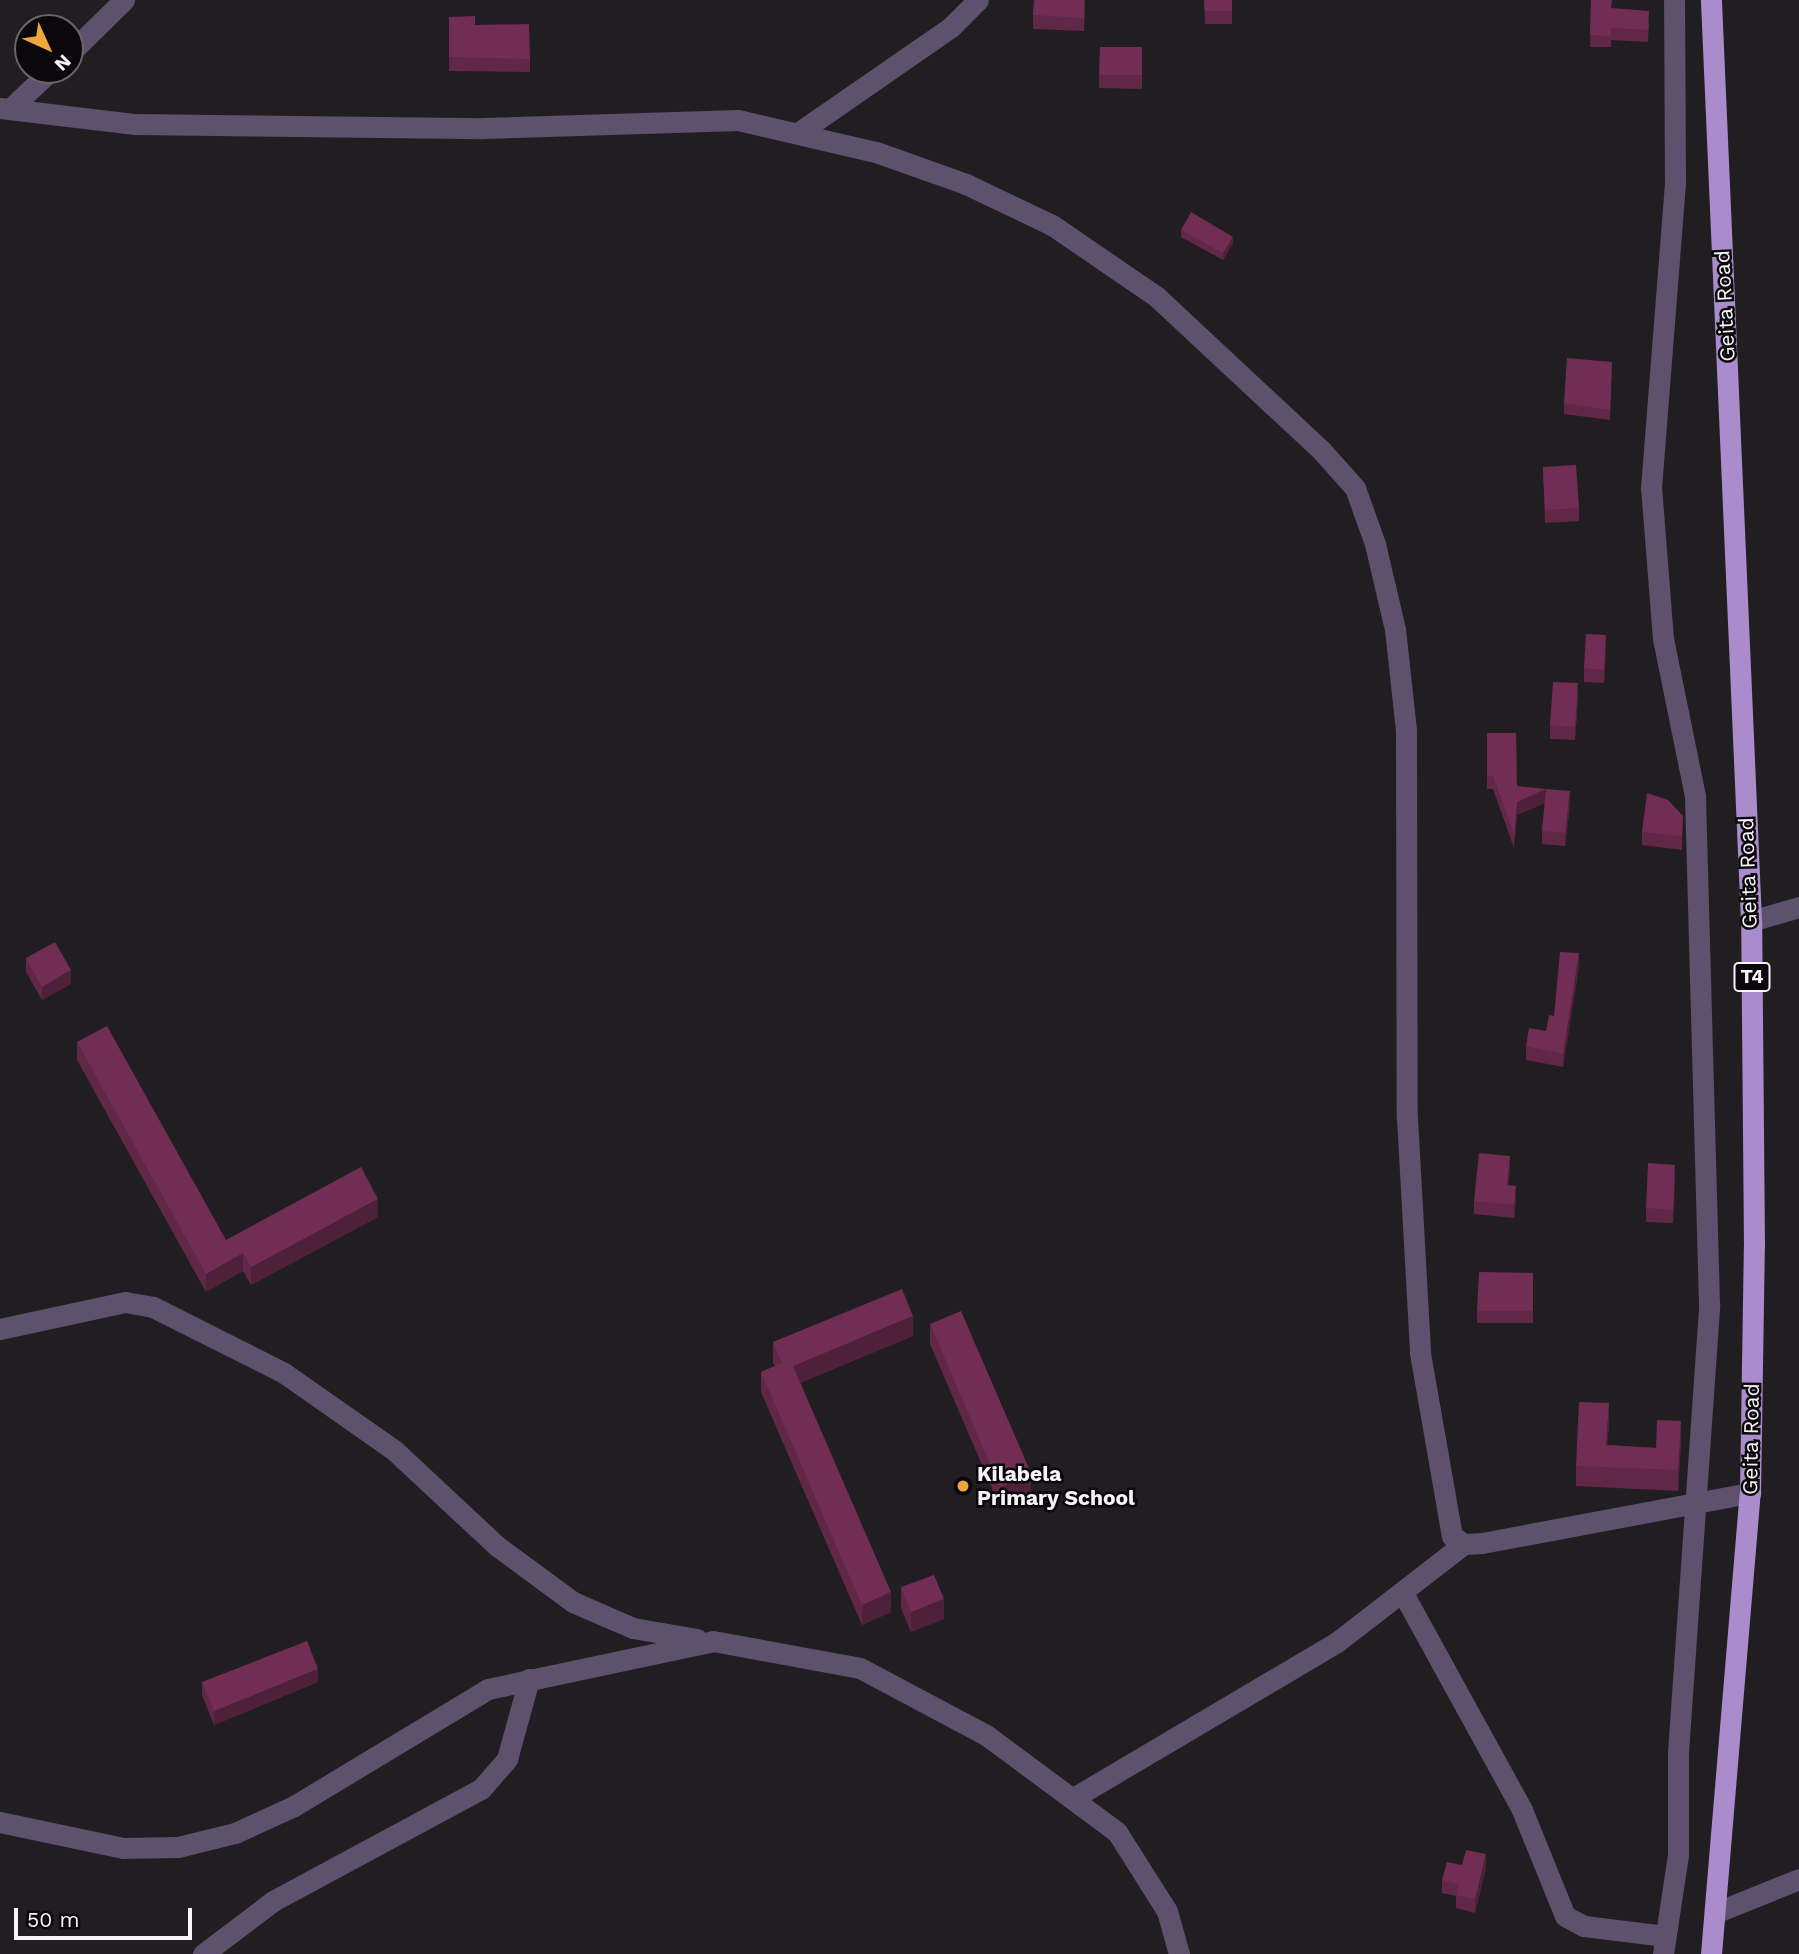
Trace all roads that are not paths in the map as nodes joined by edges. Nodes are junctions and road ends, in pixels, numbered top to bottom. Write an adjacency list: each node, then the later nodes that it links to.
1 (124, 0): 5 (street)
2 (978, 0): 8 (street)
3 (1674, 0): 13 (street)
4 (1711, 0): 10 (highway, Geita Road / T4)
5 (84, 39)
6 (34, 84): 7 (street)
7 (6, 107): 8 (street)
8 (799, 134): 14 (street)
9 (1799, 907): 10 (street)
10 (1751, 921): 12 (highway, Geita Road / T4)
11 (0, 1329): 16 (street)
12 (1750, 1493): 13 (street); 21 (highway, Geita Road / T4)
13 (1699, 1499): 14 (street); 22 (street)
14 (1464, 1544): 15 (street)
15 (1404, 1595): 18 (street); 22 (street)
16 (713, 1641): 17 (street); 18 (street)
17 (530, 1679): 19 (street); 23 (street)
18 (1075, 1797): 24 (street)
19 (0, 1822)
20 (1799, 1879): 21 (street)
21 (1717, 1912): 25 (highway, Geita Road / T4)
22 (1664, 1945)
23 (203, 1954)
24 (1179, 1954)
25 (1711, 1954)

